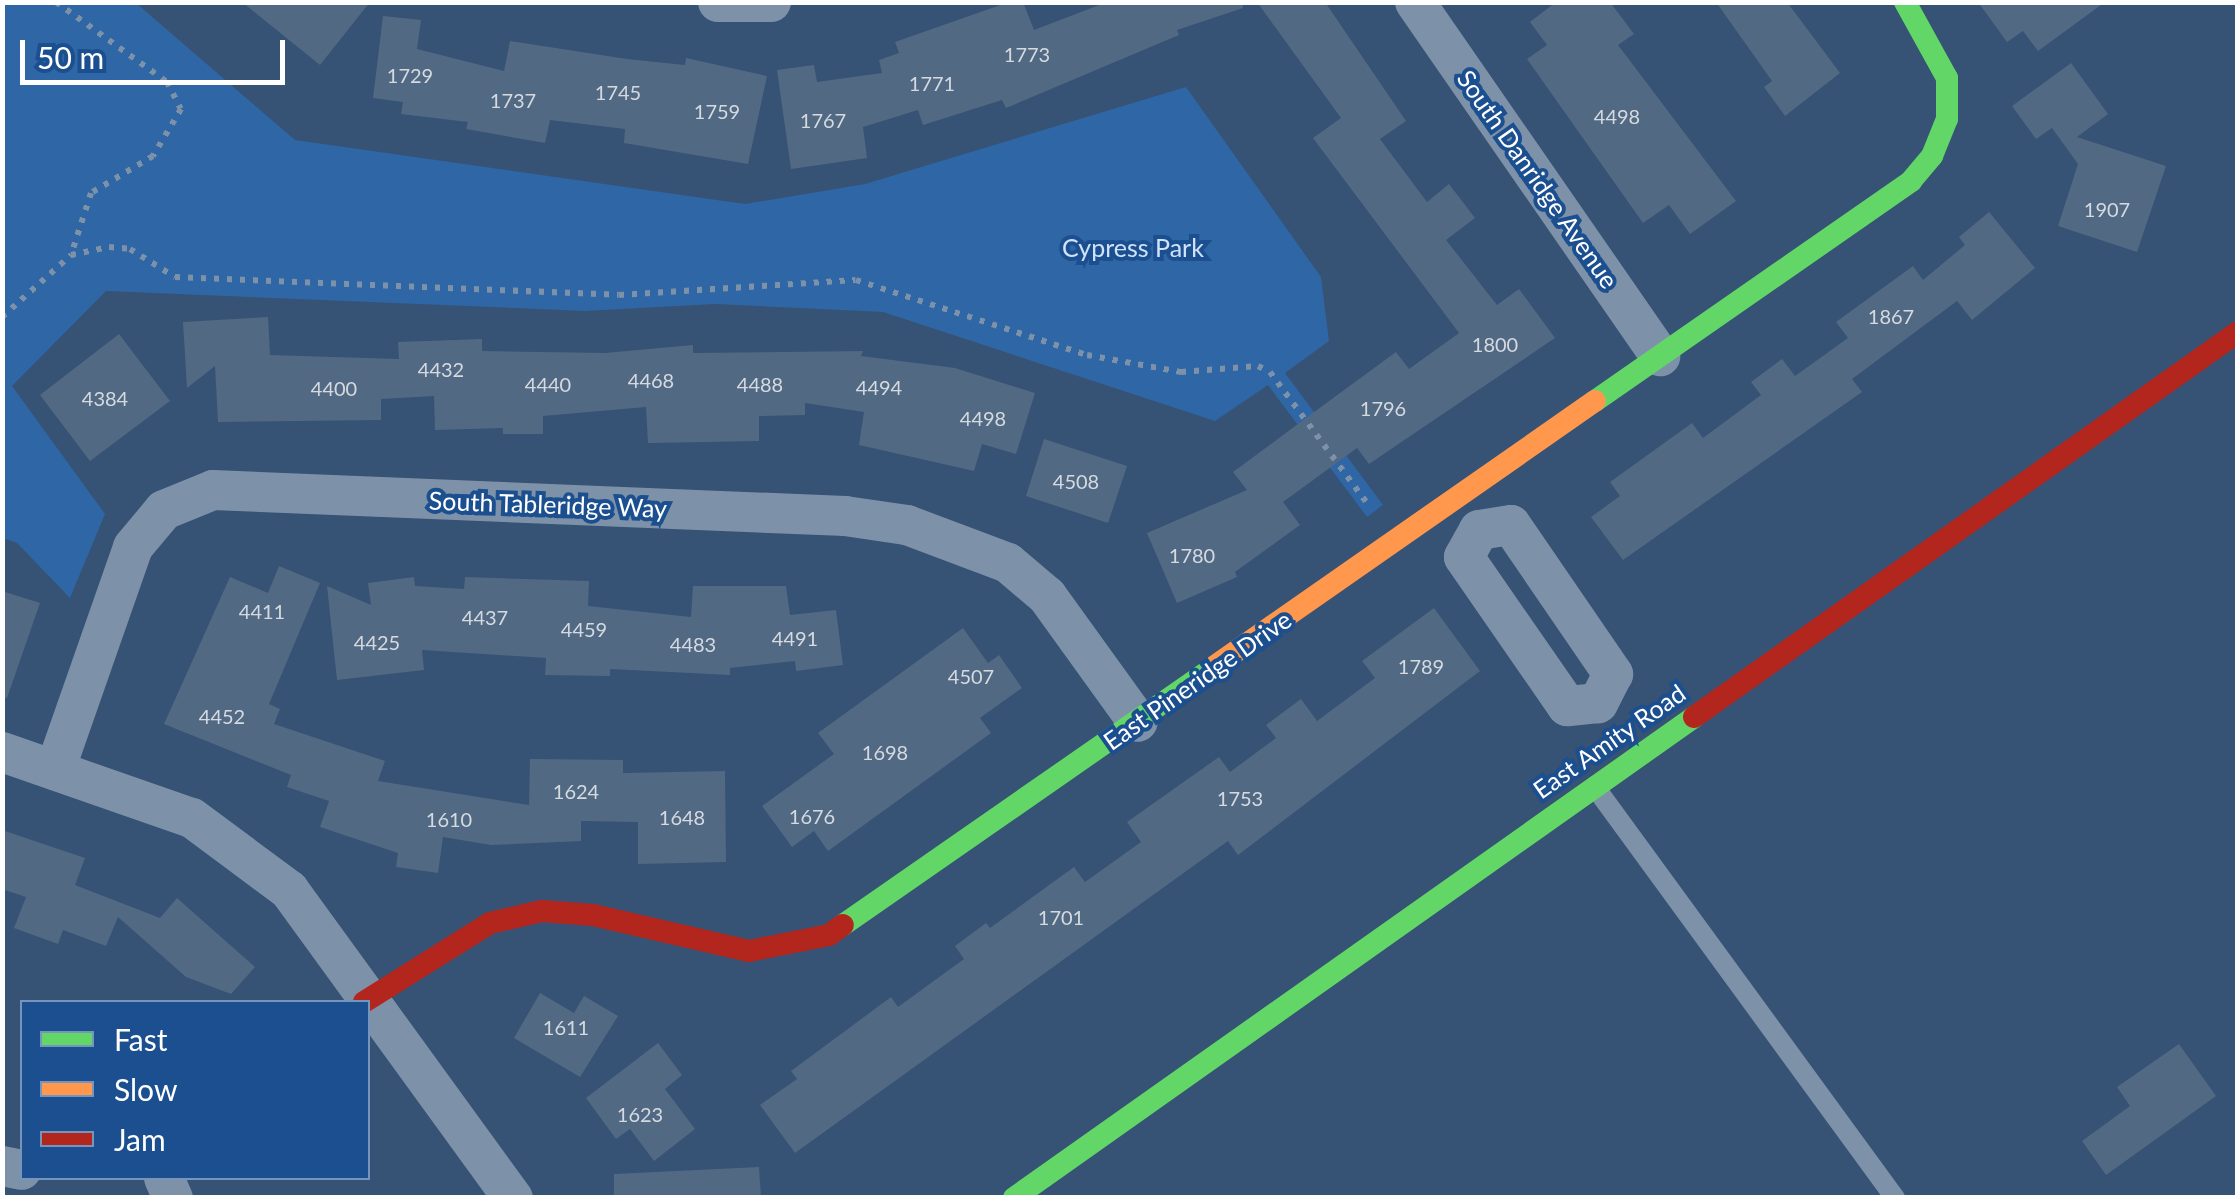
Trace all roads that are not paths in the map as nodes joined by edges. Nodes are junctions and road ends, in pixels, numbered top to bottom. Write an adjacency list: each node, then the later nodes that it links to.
1 (718, 2): 2 (street)
2 (770, 2)
3 (1415, 2): 6 (street, South Danridge Avenue)
4 (1905, 2): 6 (street, East Pineridge Drive)
5 (2238, 332): 11 (street, East Amity Road)
6 (1660, 356): 7 (street, East Pineridge Drive)
7 (1468, 514): 8 (street); 8 (street); 9 (street, East Pineridge Drive)
8 (1598, 703): 11 (street)
9 (1138, 722): 12 (street, South Tableridge Way); 15 (street, East Pineridge Drive)
10 (2, 752): 12 (street)
11 (1635, 756): 13 (street, East Amity Road)
12 (55, 770): 14 (street)
13 (1594, 786): 18 (street, East Amity Road); 19 (lane)
14 (366, 1000)
15 (369, 1000)
16 (370, 1005): 17 (street)
17 (513, 1198)
18 (1014, 1198)
19 (1894, 1198)

